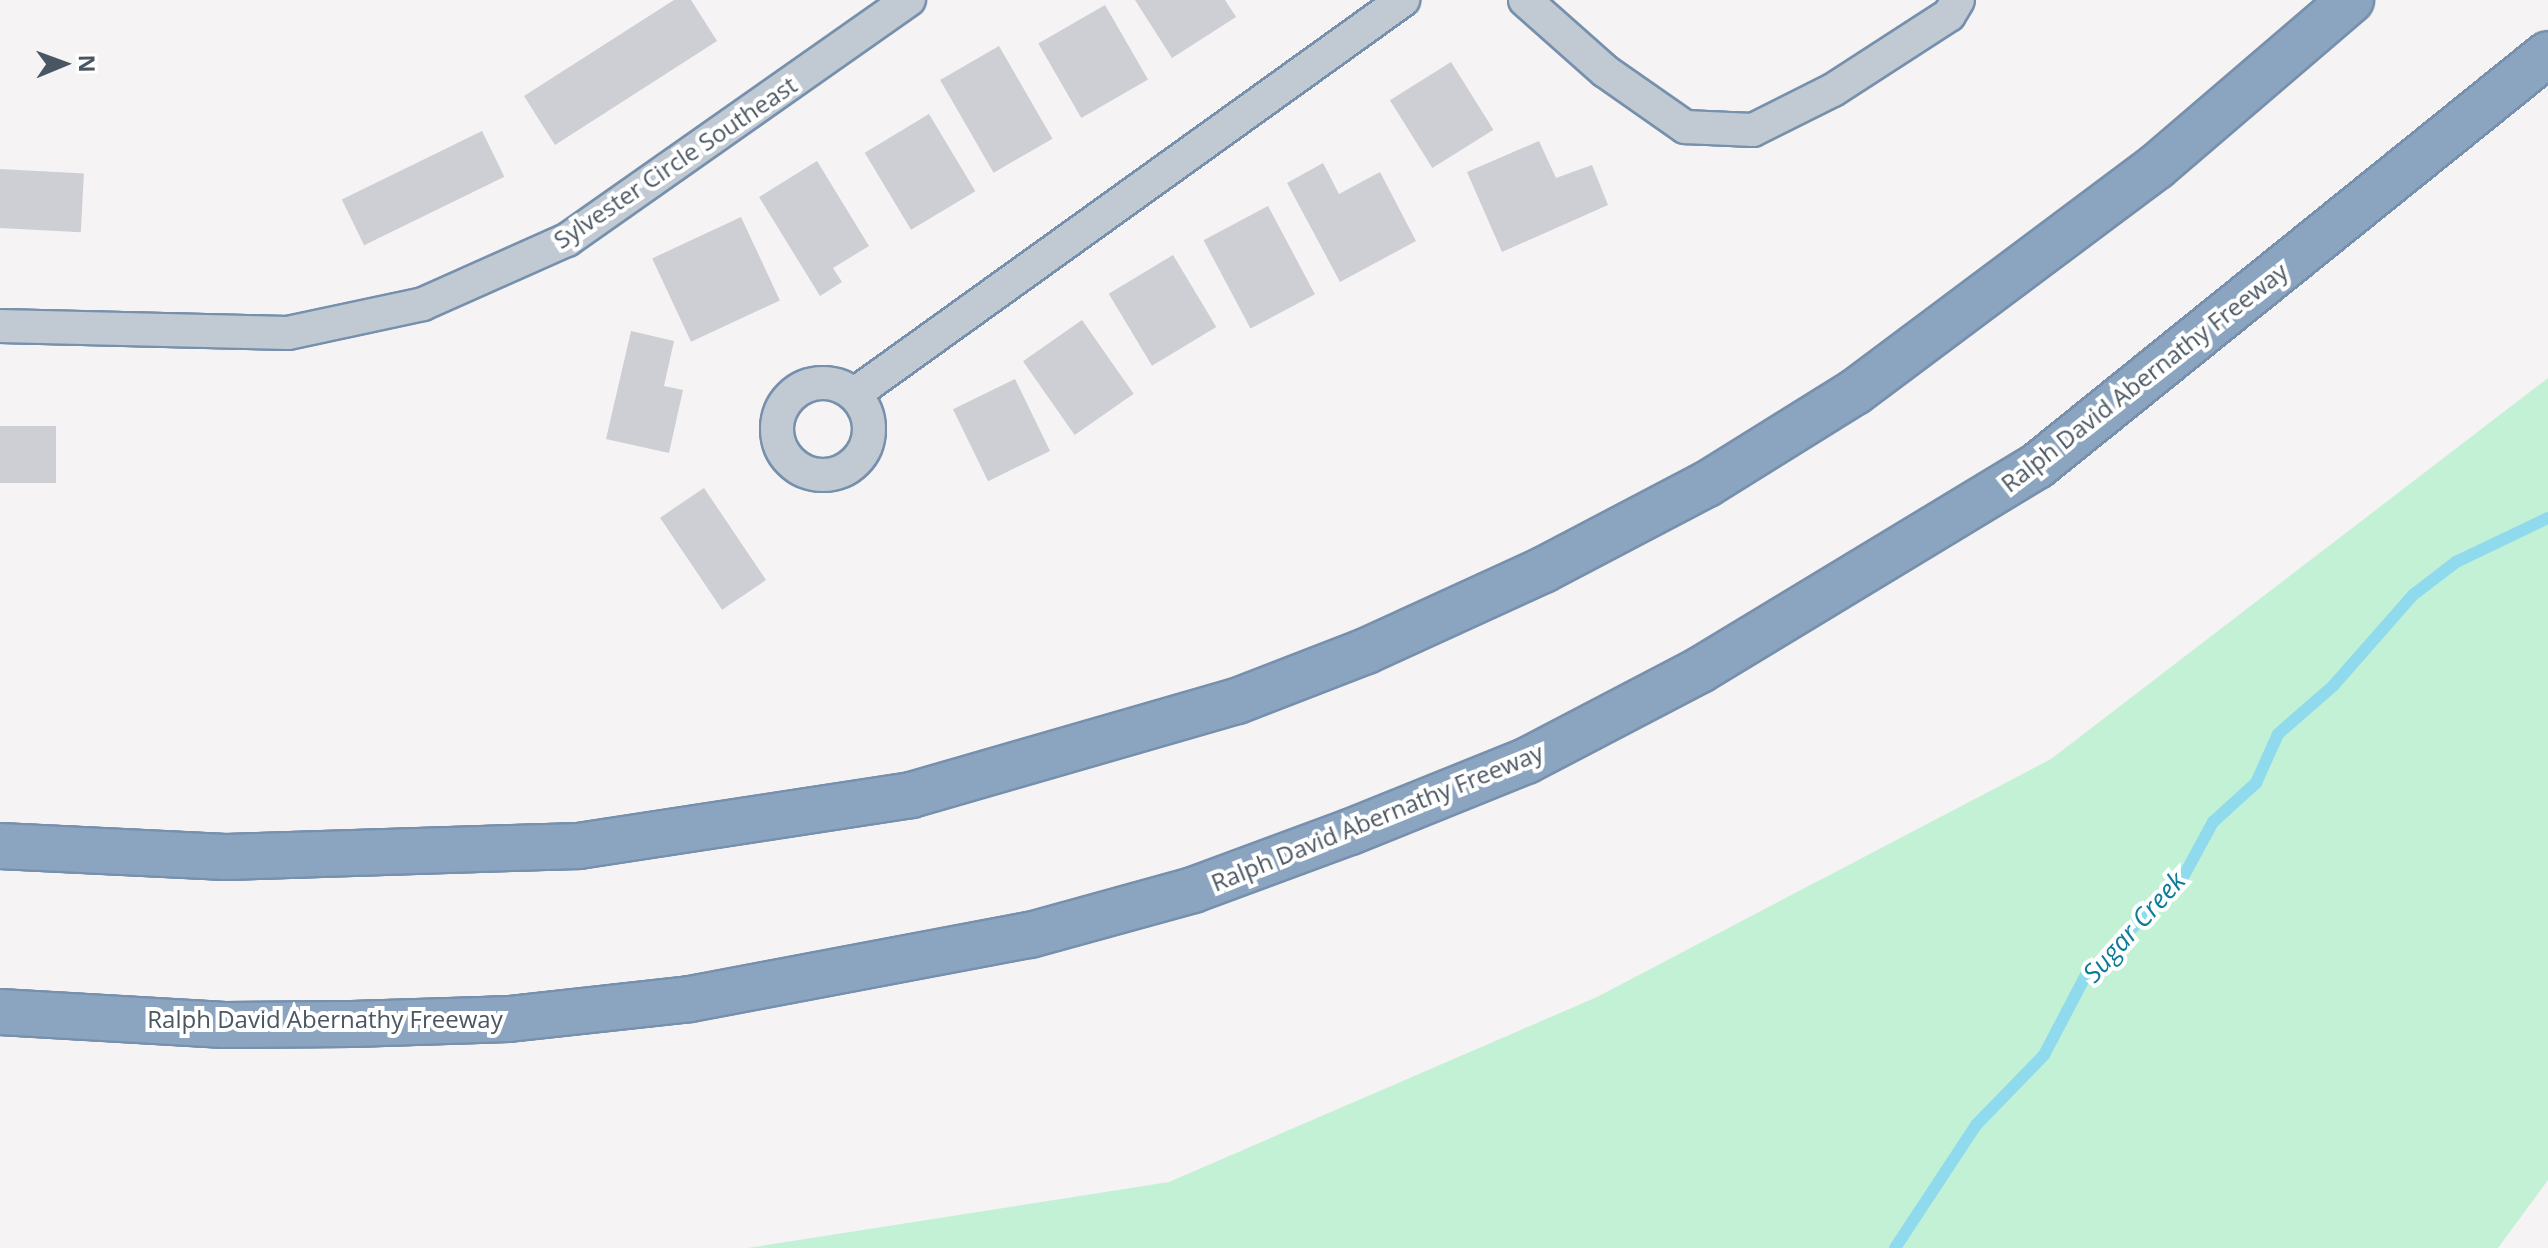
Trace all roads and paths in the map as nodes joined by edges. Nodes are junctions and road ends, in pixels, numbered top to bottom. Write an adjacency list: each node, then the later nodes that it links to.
1 (909, 0): 7 (street, Sylvester Circle Southeast)
2 (1403, 0): 8 (street)
3 (1525, 0): 4 (street)
4 (1958, 0)
5 (2351, 0): 9 (highway)
6 (2548, 54): 10 (highway, Ralph David Abernathy Freeway)
7 (0, 326)
8 (856, 393)
9 (0, 846)
10 (0, 1012)

